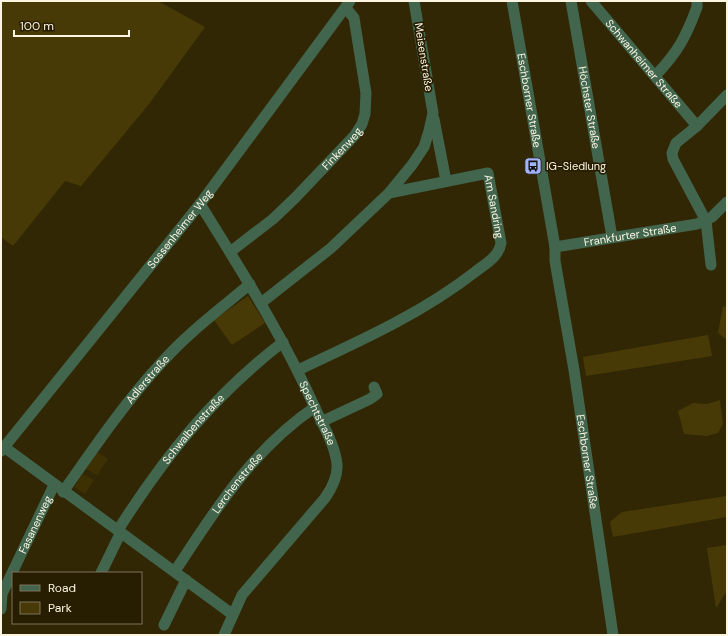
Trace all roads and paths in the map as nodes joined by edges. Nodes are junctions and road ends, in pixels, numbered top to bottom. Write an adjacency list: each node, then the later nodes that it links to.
1 (414, 1): 9 (street, Meisenstraße)
2 (512, 1): 17 (street, Eschborner Straße)
3 (571, 1): 16 (street, Höchster Straße)
4 (591, 1): 7 (street, Schwanheimer Straße)
5 (697, 1): 7 (street)
6 (348, 4): 14 (street, Sossenheimer Weg); 18 (street, Finkenweg)
7 (655, 76): 10 (street, Schwanheimer Straße)
8 (727, 94): 10 (street)
9 (433, 113): 11 (street, Meisenstraße); 12 (street, Meisenstraße)
10 (696, 126): 15 (street)
11 (446, 181): 12 (street, Am Sandring); 23 (street, Am Sandring)
12 (389, 192): 21 (street)
13 (727, 202): 15 (street, Frankfurter Straße)
14 (200, 204): 18 (street, Spechtstraße); 27 (street, Sossenheimer Weg)
15 (706, 221): 16 (street, Frankfurter Straße); 19 (street)
16 (612, 237): 17 (street, Frankfurter Straße)
17 (555, 248): 40 (street, Eschborner Straße)
18 (230, 252): 20 (street, Spechtstraße)
19 (711, 265)
20 (250, 284): 21 (street, Spechtstraße); 29 (street, Adlerstraße)
21 (261, 303): 22 (street, Spechtstraße)
22 (283, 342): 23 (street, Spechtstraße); 30 (street, Schwalbenstraße)
23 (298, 370): 25 (street, Spechtstraße)
24 (374, 387): 26 (street)
25 (315, 407): 26 (street, Spechtstraße); 31 (street, Lerchenstraße)
26 (321, 422): 37 (street, Spechtstraße)
27 (2, 449): 28 (street, Fasanenweg)
28 (54, 485): 29 (street, Fasanenweg); 32 (street, Fasanenweg)
29 (63, 492): 30 (street, Fasanenweg)
30 (120, 531): 31 (street, Fasanenweg); 33 (street)
31 (175, 571): 35 (street, Fasanenweg)
32 (12, 572)
33 (101, 572)
34 (12, 573): 36 (street, Fasanenweg)
35 (186, 580): 37 (street, Fasanenweg); 38 (street)
36 (1, 609)
37 (232, 614): 39 (street)
38 (164, 625)
39 (224, 635)
40 (613, 635)

